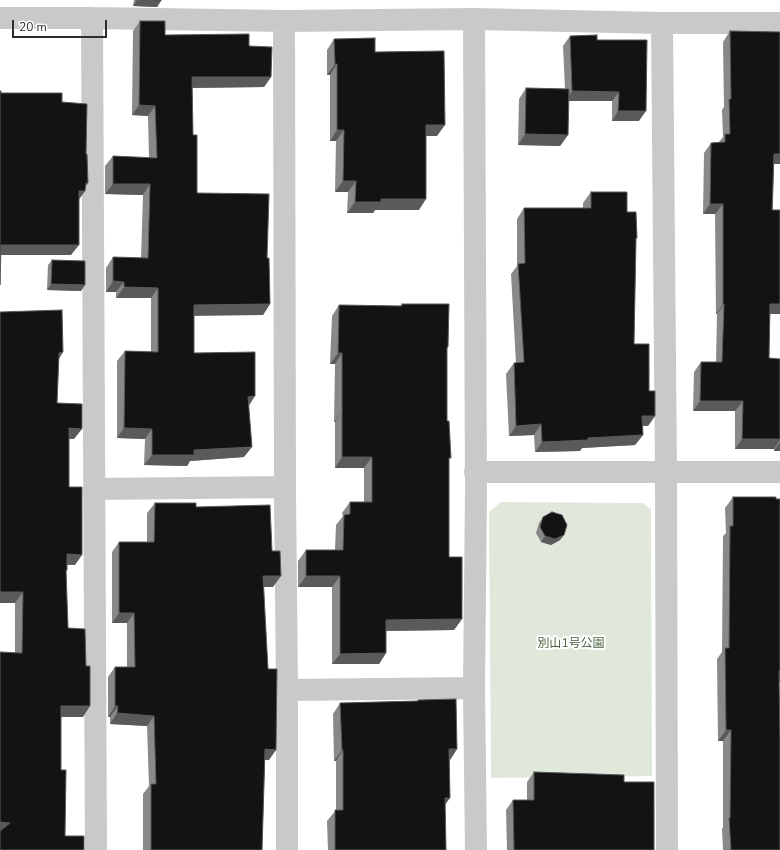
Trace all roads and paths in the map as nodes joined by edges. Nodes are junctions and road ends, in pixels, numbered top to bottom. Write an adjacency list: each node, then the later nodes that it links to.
1 (0, 18): 2 (street)
2 (92, 18): 4 (street); 11 (street)
3 (474, 19): 4 (street); 5 (street); 7 (street)
4 (284, 21): 10 (street)
5 (662, 23): 6 (street); 8 (street)
6 (780, 23)
7 (475, 472): 8 (street); 12 (street)
8 (666, 472): 9 (street); 17 (street)
9 (780, 472)
10 (285, 487): 11 (street); 13 (street)
11 (94, 489): 14 (street)
12 (474, 688): 13 (street); 16 (street)
13 (287, 690): 15 (street)
14 (96, 850)
15 (287, 850)
16 (476, 850)
17 (667, 850)

